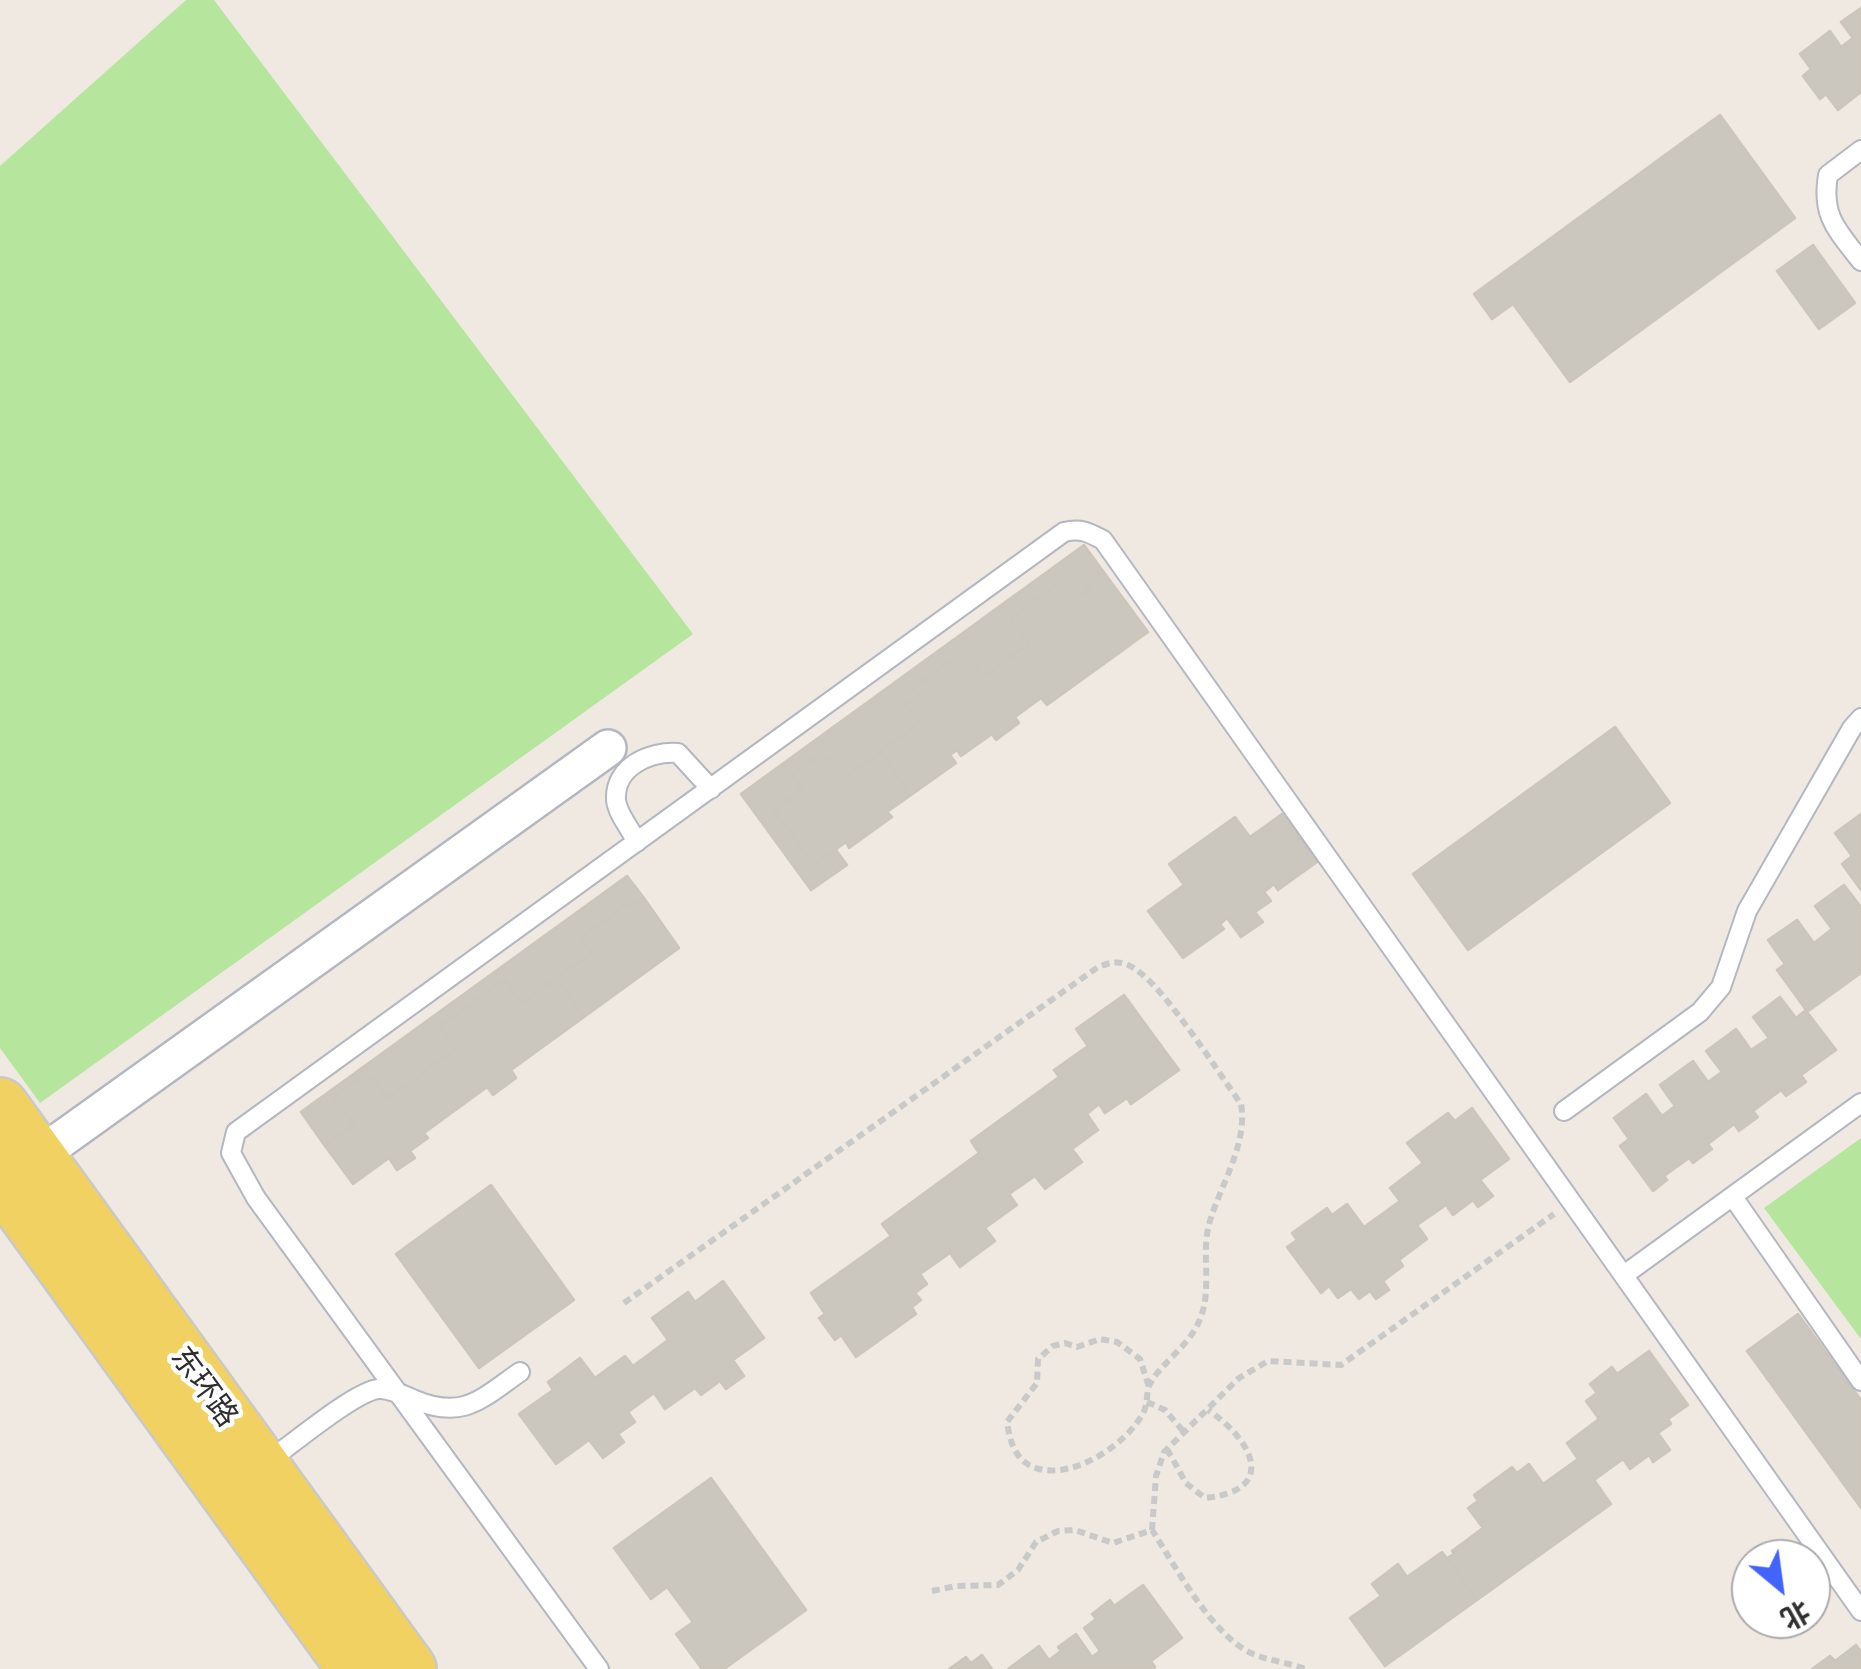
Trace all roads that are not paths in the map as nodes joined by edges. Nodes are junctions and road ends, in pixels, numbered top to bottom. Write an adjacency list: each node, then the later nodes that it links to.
1 (1861, 150): 2 (lane)
2 (1861, 261)
3 (1861, 718): 9 (lane)
4 (620, 755): 5 (lane); 6 (lane); 10 (street)
5 (711, 789): 6 (lane); 12 (lane)
6 (638, 842): 15 (lane)
7 (1861, 1103): 11 (lane)
8 (0, 1106): 10 (main road, 东环路)
9 (1564, 1111)
10 (18, 1167): 16 (main road, 东环路); 18 (main road, 东环路)
11 (1733, 1198): 12 (lane); 14 (lane)
12 (1624, 1276): 17 (lane)
13 (520, 1372): 15 (lane)
14 (1861, 1381)
15 (398, 1393): 16 (lane); 20 (lane)
16 (261, 1466): 19 (main road, 东环路)
17 (1861, 1610)
18 (356, 1669)
19 (408, 1669)
20 (600, 1669)

